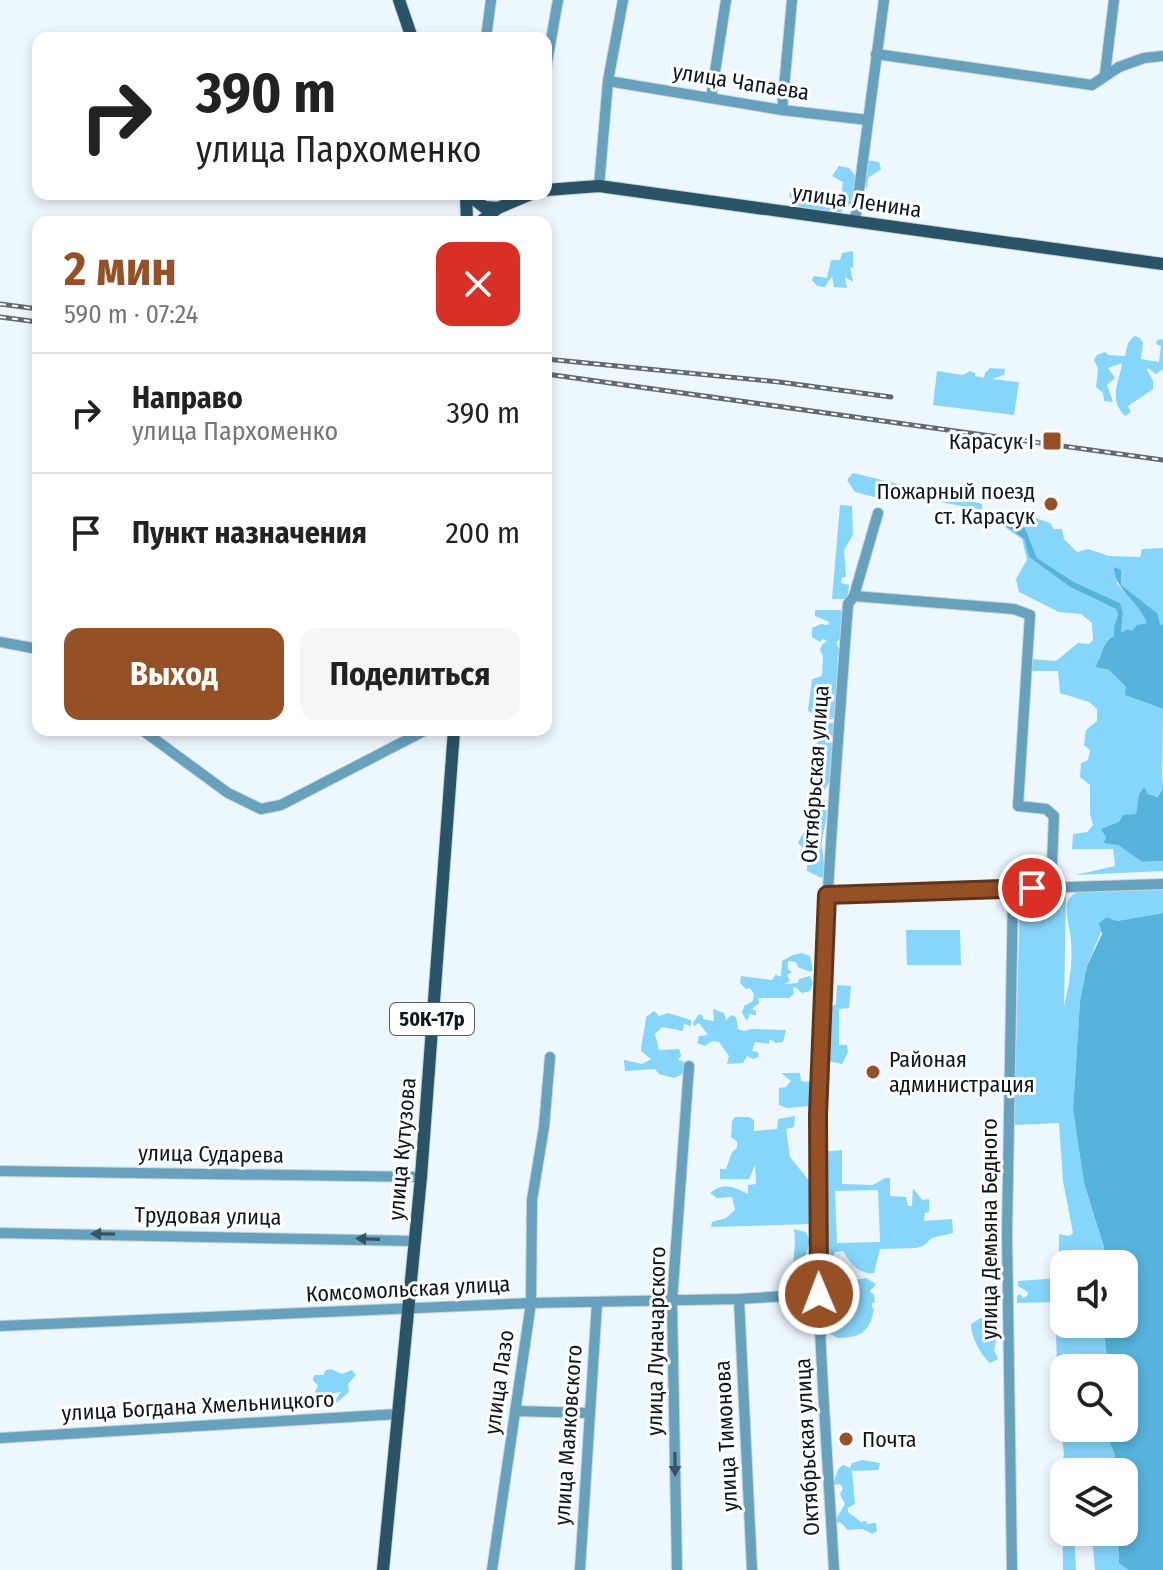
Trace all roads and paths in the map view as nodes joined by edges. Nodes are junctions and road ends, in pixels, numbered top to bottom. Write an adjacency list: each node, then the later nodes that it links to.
1 (399, 0): 9 (main road)
2 (491, 0): 10 (street)
3 (558, 0): 11 (street)
4 (623, 0): 15 (street)
5 (726, 0): 16 (street)
6 (792, 0): 17 (street)
7 (884, 0): 12 (street)
8 (1114, 0): 14 (street)
9 (410, 32)
10 (487, 32)
11 (552, 34)
12 (876, 54): 14 (street); 18 (street)
13 (1163, 56): 14 (street)
14 (1105, 74)
15 (608, 81): 16 (street, улица Чапаева); 19 (street)
16 (711, 98): 17 (street, улица Чапаева)
17 (782, 110): 18 (street, улица Чапаева)
18 (868, 120): 23 (street)
19 (599, 186): 20 (main road, улица Ленина); 23 (main road, улица Ленина)
20 (552, 190)
21 (516, 200): 22 (main road)
22 (478, 215)
23 (855, 221): 24 (main road, улица Ленина)
24 (1163, 264)
25 (878, 513): 26 (street, Октябрьская улица)
26 (854, 596): 33 (street); 35 (street, Октябрьская улица)
27 (0, 642): 28 (street)
28 (32, 648)
29 (150, 736): 30 (street)
30 (414, 736)
31 (454, 736): 39 (main road, улица Кутузова / 50К-17р)
32 (1163, 884): 33 (street)
33 (1051, 888): 34 (street)
34 (1013, 889): 35 (street); 59 (street, улица Демьяна Бедного)
35 (827, 895): 42 (street, Октябрьская улица)
36 (550, 1057): 45 (street, улица Лазо)
37 (689, 1066): 44 (street, улица Луначарского)
38 (0, 1171): 39 (street, улица Сударева)
39 (421, 1177): 41 (main road, улица Кутузова / 50К-17р)
40 (0, 1233): 41 (street, Трудовая улица, one-way to 40)
41 (415, 1241): 47 (main road, улица Кутузова / 50К-17р)
42 (819, 1294): 43 (street, Комсомольская улица); 58 (street, Октябрьская улица)
43 (739, 1299): 44 (street, Комсомольская улица); 57 (street, улица Тимонова)
44 (672, 1302): 46 (street, Комсомольская улица); 56 (street, улица Луначарского, one-way to 56)
45 (531, 1303): 46 (street, Комсомольская улица); 47 (street, Комсомольская улица); 49 (street, улица Лазо)
46 (597, 1303): 50 (street, улица Маяковского)
47 (408, 1309): 48 (street, Комсомольская улица); 51 (main road, улица Кутузова / 50К-17р)
48 (0, 1326)
49 (515, 1411): 50 (street); 54 (street, улица Лазо)
50 (590, 1413): 55 (street, улица Маяковского)
51 (398, 1414): 52 (street, улица Богдана Хмельницкого); 53 (main road, улица Кутузова / 50К-17р)
52 (0, 1438)
53 (383, 1570)
54 (492, 1570)
55 (580, 1570)
56 (677, 1570)
57 (752, 1570)
58 (834, 1570)
59 (1012, 1570)

